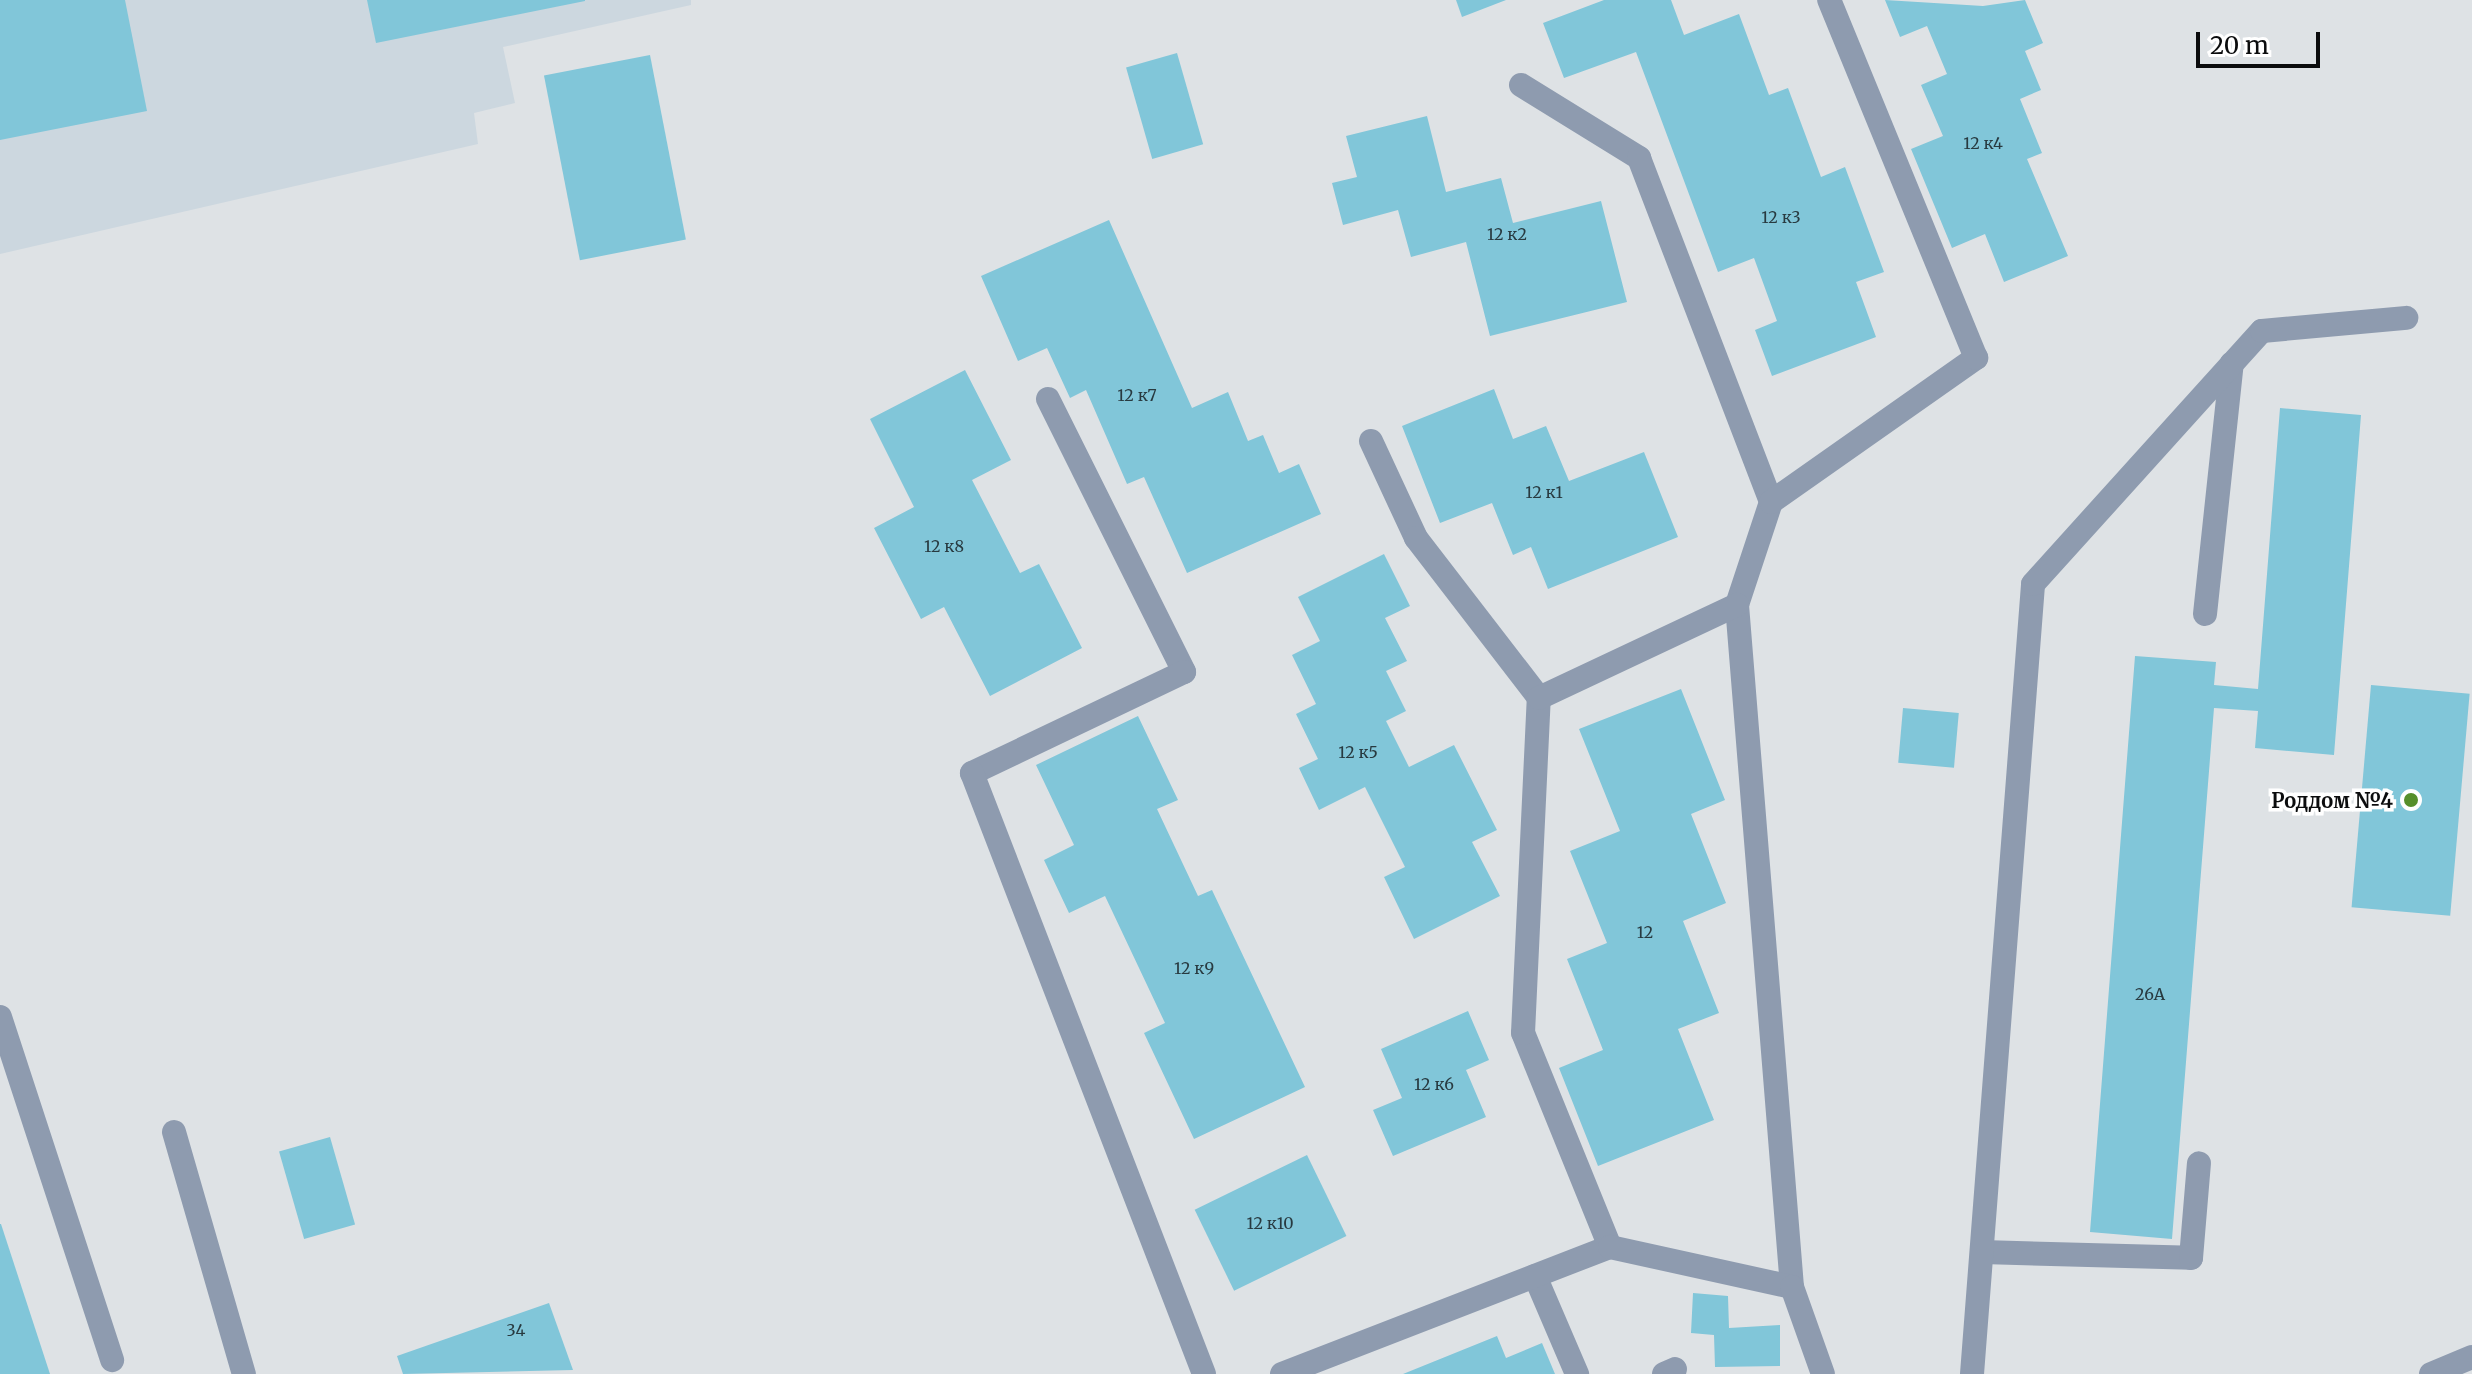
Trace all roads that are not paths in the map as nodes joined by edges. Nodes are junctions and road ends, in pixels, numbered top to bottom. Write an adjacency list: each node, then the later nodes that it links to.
1 (1829, 0): 7 (street)
2 (1521, 85): 7 (street)
3 (2406, 318): 4 (street)
4 (2232, 363): 9 (street); 15 (street)
5 (1048, 399): 21 (street)
6 (1371, 441): 10 (street)
7 (1771, 502): 8 (street)
8 (1737, 605): 10 (street); 17 (street)
9 (2205, 614)
10 (1539, 698): 14 (street)
11 (0, 1017): 19 (street)
12 (174, 1132): 20 (street)
13 (2199, 1163): 15 (street)
14 (1610, 1247): 16 (street); 17 (street)
15 (1982, 1252): 25 (street)
16 (1535, 1276): 22 (street); 23 (street)
17 (1792, 1287): 24 (street)
18 (2472, 1357): 26 (street)
19 (112, 1360)
20 (244, 1374)
21 (1204, 1374)
22 (1282, 1374)
23 (1577, 1374)
24 (1823, 1374)
25 (1972, 1374)
26 (2431, 1374)

